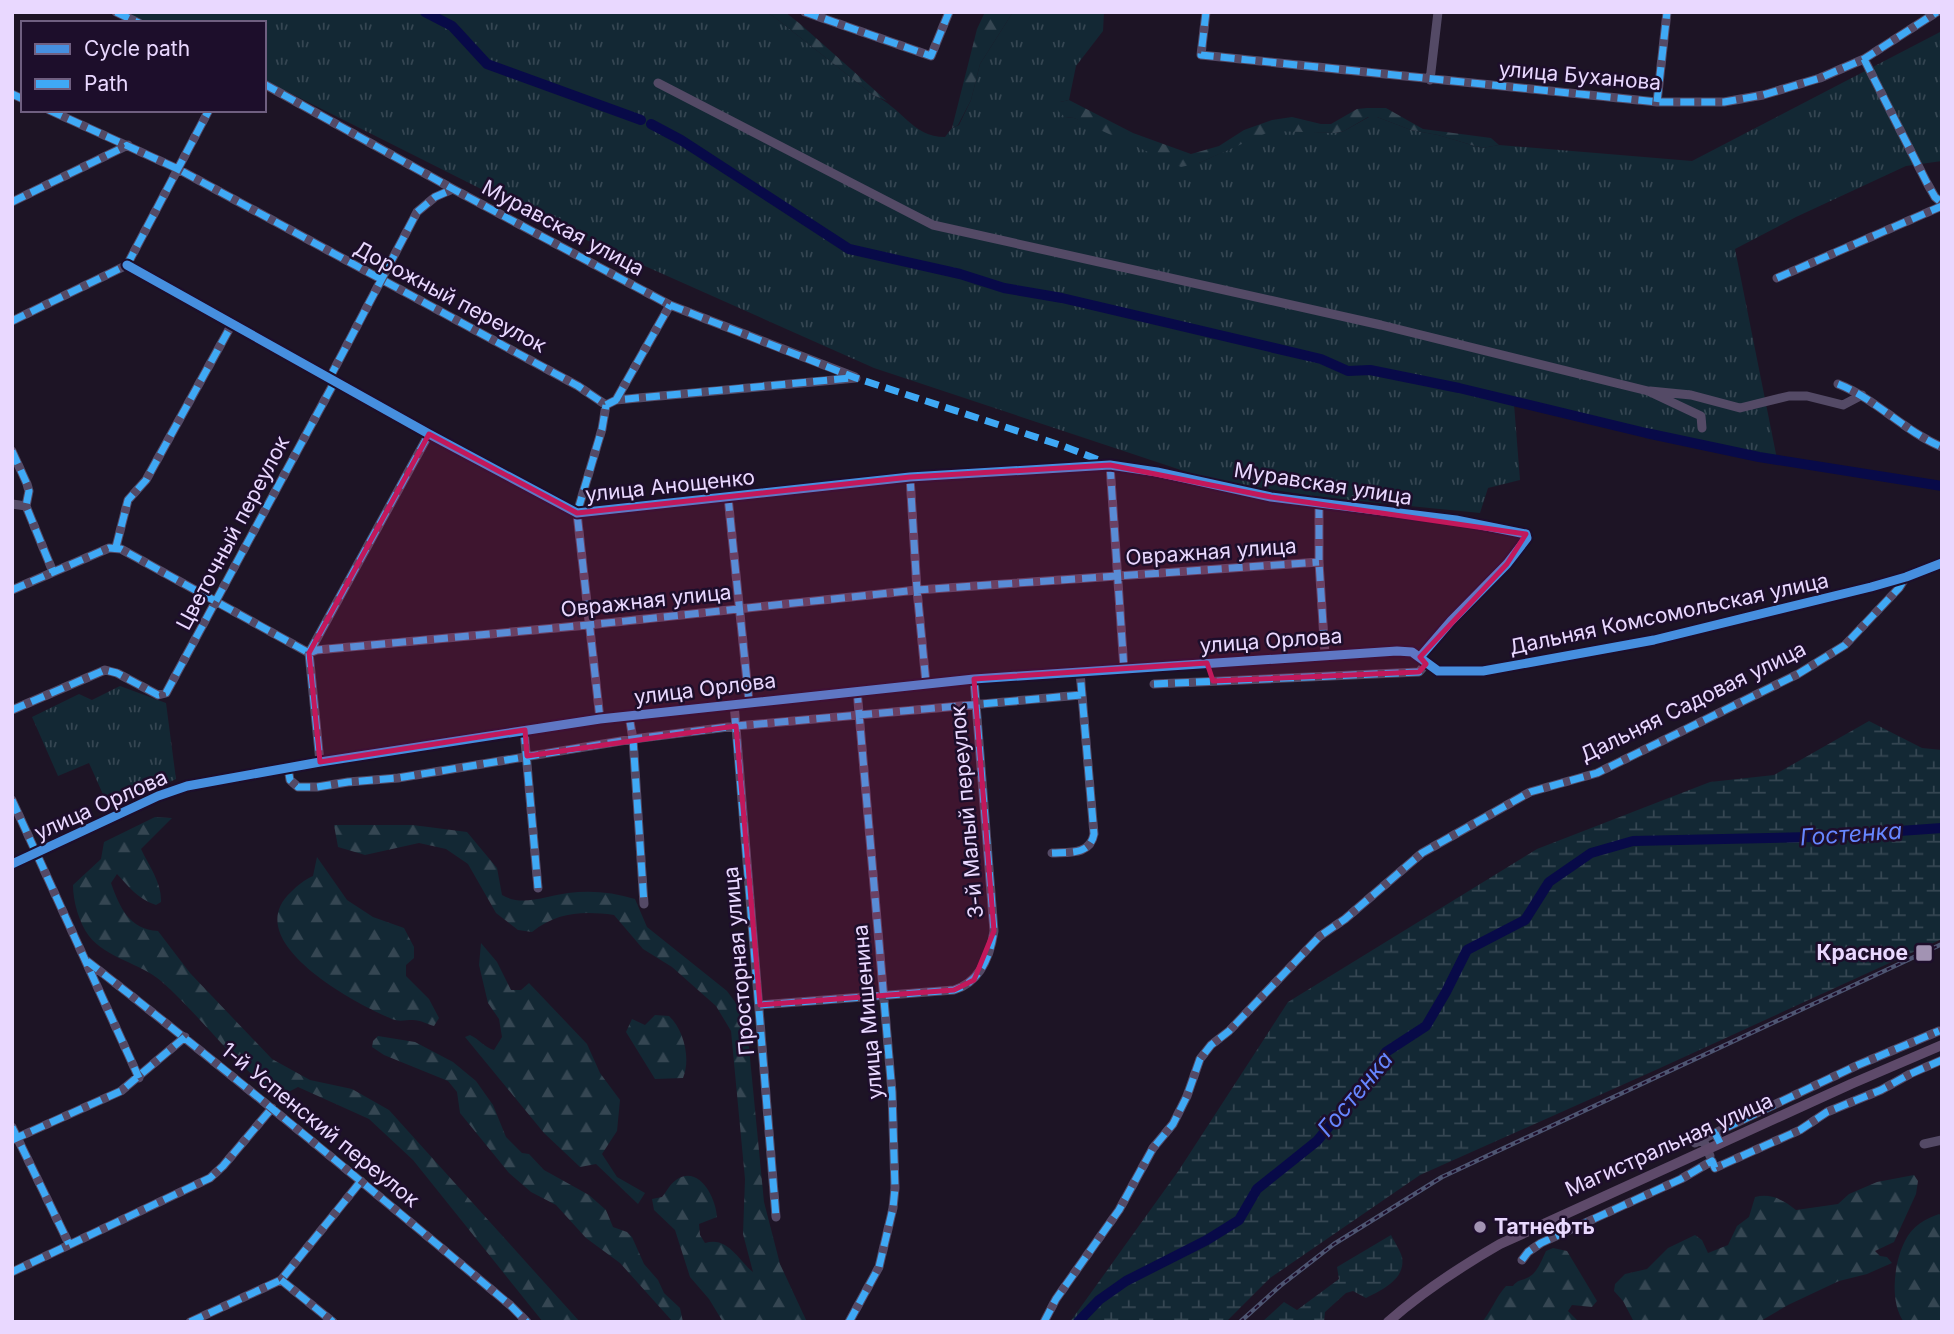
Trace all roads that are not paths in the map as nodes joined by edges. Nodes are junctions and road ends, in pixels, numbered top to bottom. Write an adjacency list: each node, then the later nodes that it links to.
1 (116, 12): 9 (street)
2 (805, 12): 8 (street)
3 (948, 12): 8 (street)
4 (1206, 12): 11 (street, улица Буханова)
5 (1437, 12): 11 (street)
6 (1667, 12): 14 (street)
7 (1937, 12): 10 (street, улица Буханова)
8 (826, 16)
9 (135, 21)
10 (1864, 59): 14 (street, улица Буханова); 21 (street)
11 (1430, 79): 14 (street, улица Буханова)
12 (658, 83): 30 (street)
13 (266, 85): 19 (street, Муравская улица)
14 (1657, 102)
15 (54, 112): 17 (street, Дорожный переулок)
16 (208, 112): 18 (street)
17 (128, 145): 18 (street, Дорожный переулок); 20 (street)
18 (178, 169): 22 (street); 24 (street, Дорожный переулок)
19 (453, 189): 24 (street, Цветочный переулок); 25 (street, Муравская улица)
20 (12, 202)
21 (1942, 204): 23 (street)
22 (127, 265): 26 (street); 27 (street, улица Анощенко)
23 (1777, 278)
24 (381, 279): 28 (street, Цветочный переулок); 33 (street, Дорожный переулок)
25 (670, 305): 32 (street); 32 (street, Муравская улица)
26 (12, 321)
27 (232, 324): 28 (street, улица Анощенко); 45 (street)
28 (332, 380): 35 (street, улица Анощенко); 53 (street, Цветочный переулок)
29 (1838, 384): 31 (street)
30 (1648, 391): 31 (street); 34 (street)
31 (1862, 395): 36 (street)
32 (616, 400): 33 (street)
33 (606, 405): 44 (street)
34 (1702, 428)
35 (429, 434): 44 (street, улица Анощенко); 56 (street)
36 (1942, 447)
37 (12, 451): 43 (street)
38 (1111, 466): 39 (street, улица Анощенко); 42 (street, Муравская улица); 49 (street)
39 (910, 477): 40 (street, улица Анощенко); 52 (street)
40 (728, 497): 44 (street, улица Анощенко); 54 (street)
41 (12, 504): 43 (street)
42 (1319, 504): 46 (street); 58 (street, Муравская улица)
43 (26, 506): 48 (street)
44 (577, 513): 55 (street)
45 (116, 547): 48 (street); 53 (street)
46 (1319, 562): 49 (street, Овражная улица); 57 (street)
47 (1942, 563): 50 (street, Дальняя Садовая улица)
48 (53, 572): 51 (street)
49 (1118, 576): 52 (street, Овражная улица); 60 (street)
50 (1906, 577): 61 (street, Дальняя Комсомольская улица); 114 (street, Дальняя Садовая улица)
51 (12, 590)
52 (917, 590): 54 (street, Овражная улица); 65 (street)
53 (215, 601): 56 (street); 72 (street, Цветочный переулок)
54 (739, 609): 55 (street, Овражная улица); 69 (street)
55 (588, 625): 56 (street, Овражная улица); 75 (street)
56 (309, 653): 80 (street)
57 (1325, 655): 58 (street, улица Орлова); 59 (street, улица Орлова)
58 (1423, 660): 61 (street, улица Орлова); 64 (street)
59 (1208, 663): 60 (street, улица Орлова); 64 (street, улица Орлова)
60 (1124, 668): 62 (street, улица Орлова)
61 (1438, 671)
62 (1080, 672): 63 (street, улица Орлова); 68 (street)
63 (974, 679): 65 (street, улица Орлова); 71 (street, 3-й Малый переулок)
64 (1213, 681): 66 (street)
65 (926, 683): 67 (street, улица Орлова)
66 (1154, 684)
67 (857, 690): 69 (street, улица Орлова); 73 (street, улица Мишенина)
68 (1081, 695): 71 (street, улица Орлова); 84 (street)
69 (749, 701): 70 (street, улица Орлова)
70 (734, 703): 74 (street, улица Орлова); 76 (street, Просторная улица)
71 (975, 703): 73 (street, улица Орлова); 89 (street, 3-й Малый переулок)
72 (12, 709)
73 (861, 715): 76 (street, улица Орлова); 89 (street, улица Мишенина)
74 (629, 716): 75 (street, улица Орлова); 78 (street)
75 (600, 719): 77 (street, улица Орлова)
76 (736, 726): 78 (street, улица Орлова); 90 (street, Просторная улица)
77 (524, 730): 79 (street); 80 (street, улица Орлова)
78 (633, 739): 79 (street, улица Орлова); 87 (street)
79 (527, 756): 81 (street, улица Орлова); 86 (street)
80 (320, 762): 81 (street, улица Орлова)
81 (288, 768): 83 (street, улица Орлова)
82 (12, 800): 83 (street, 1-й Успенский переулок)
83 (36, 852): 85 (street, улица Орлова); 88 (street, 1-й Успенский переулок)
84 (1052, 853)
85 (12, 864)
86 (538, 888)
87 (644, 904)
88 (87, 961): 92 (street, 1-й Успенский переулок); 95 (street, 1-й Успенский переулок)
89 (883, 997): 90 (street); 113 (street, улица Мишенина)
90 (760, 1005): 105 (street, Просторная улица)
91 (1939, 1031): 98 (street)
92 (185, 1037): 95 (street); 96 (street, 1-й Успенский переулок)
93 (1942, 1045): 98 (main road, Магистральная улица)
94 (1942, 1060): 103 (street)
95 (139, 1078): 99 (street)
96 (272, 1108): 104 (street, 1-й Успенский переулок); 106 (street)
97 (12, 1127): 99 (street)
98 (1718, 1138): 101 (main road, Магистральная улица)
99 (15, 1139): 106 (street)
100 (1942, 1140): 102 (street)
101 (1702, 1144): 103 (street); 115 (main road, Магистральная улица)
102 (1924, 1144)
103 (1712, 1161): 107 (street)
104 (361, 1181): 109 (street); 112 (street, 1-й Успенский переулок)
105 (776, 1217)
106 (69, 1244): 108 (street)
107 (1522, 1260)
108 (12, 1272)
109 (281, 1280): 110 (street); 111 (street)
110 (190, 1322)
111 (332, 1322)
112 (527, 1322)
113 (849, 1322)
114 (1044, 1322)
115 (1388, 1322)

